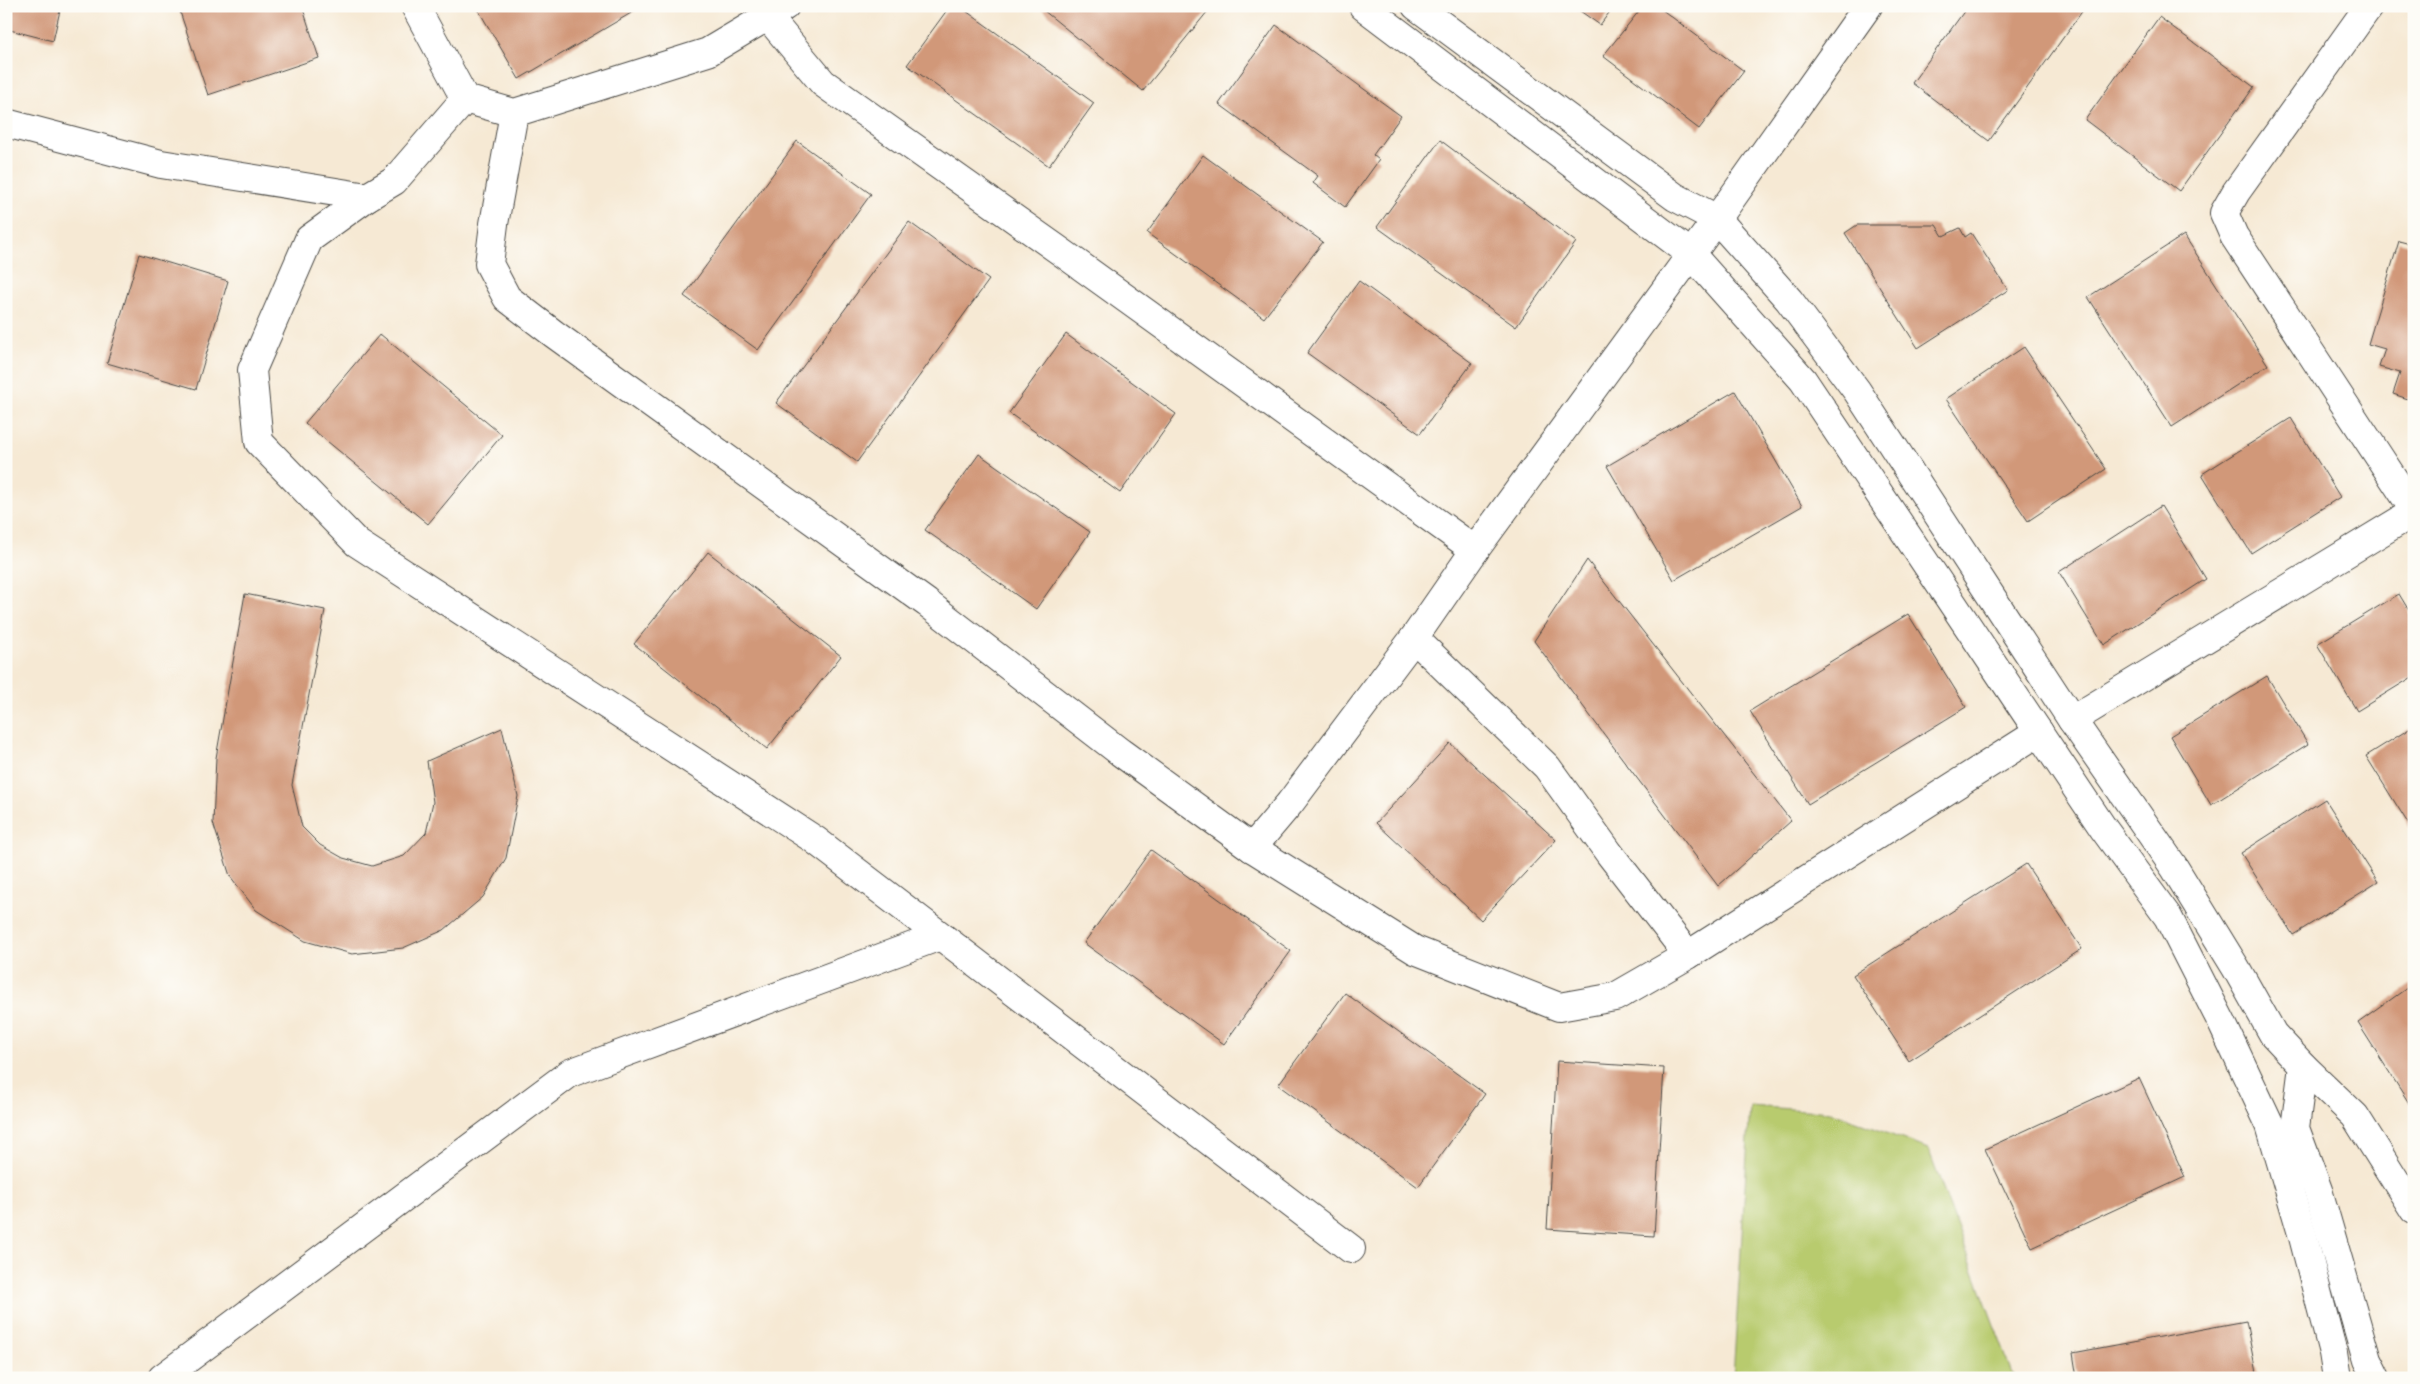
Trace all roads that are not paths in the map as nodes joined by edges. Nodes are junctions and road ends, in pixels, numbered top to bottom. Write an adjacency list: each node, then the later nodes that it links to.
1 (415, 6): 7 (street)
2 (1363, 6): 12 (street)
3 (1416, 6): 11 (street)
4 (1868, 6): 11 (street)
5 (2369, 6): 13 (street)
6 (776, 11): 8 (street); 14 (street)
7 (465, 99): 8 (street); 10 (street)
8 (514, 113): 18 (street)
9 (6, 123): 10 (street)
10 (367, 198): 19 (street)
11 (1717, 219): 12 (street); 16 (street)
12 (1691, 254): 14 (street); 17 (street)
13 (2414, 511): 16 (street)
14 (1475, 550): 15 (street)
15 (1414, 638): 18 (street); 20 (street)
16 (2072, 720): 21 (street)
17 (2039, 732): 20 (street); 25 (street)
18 (1252, 848): 20 (street)
19 (940, 936): 23 (street); 24 (street)
20 (1688, 955)
21 (2303, 1066): 22 (street); 26 (street)
22 (2414, 1210)
23 (1351, 1249)
24 (162, 1378)
25 (2338, 1378)
26 (2376, 1378)

